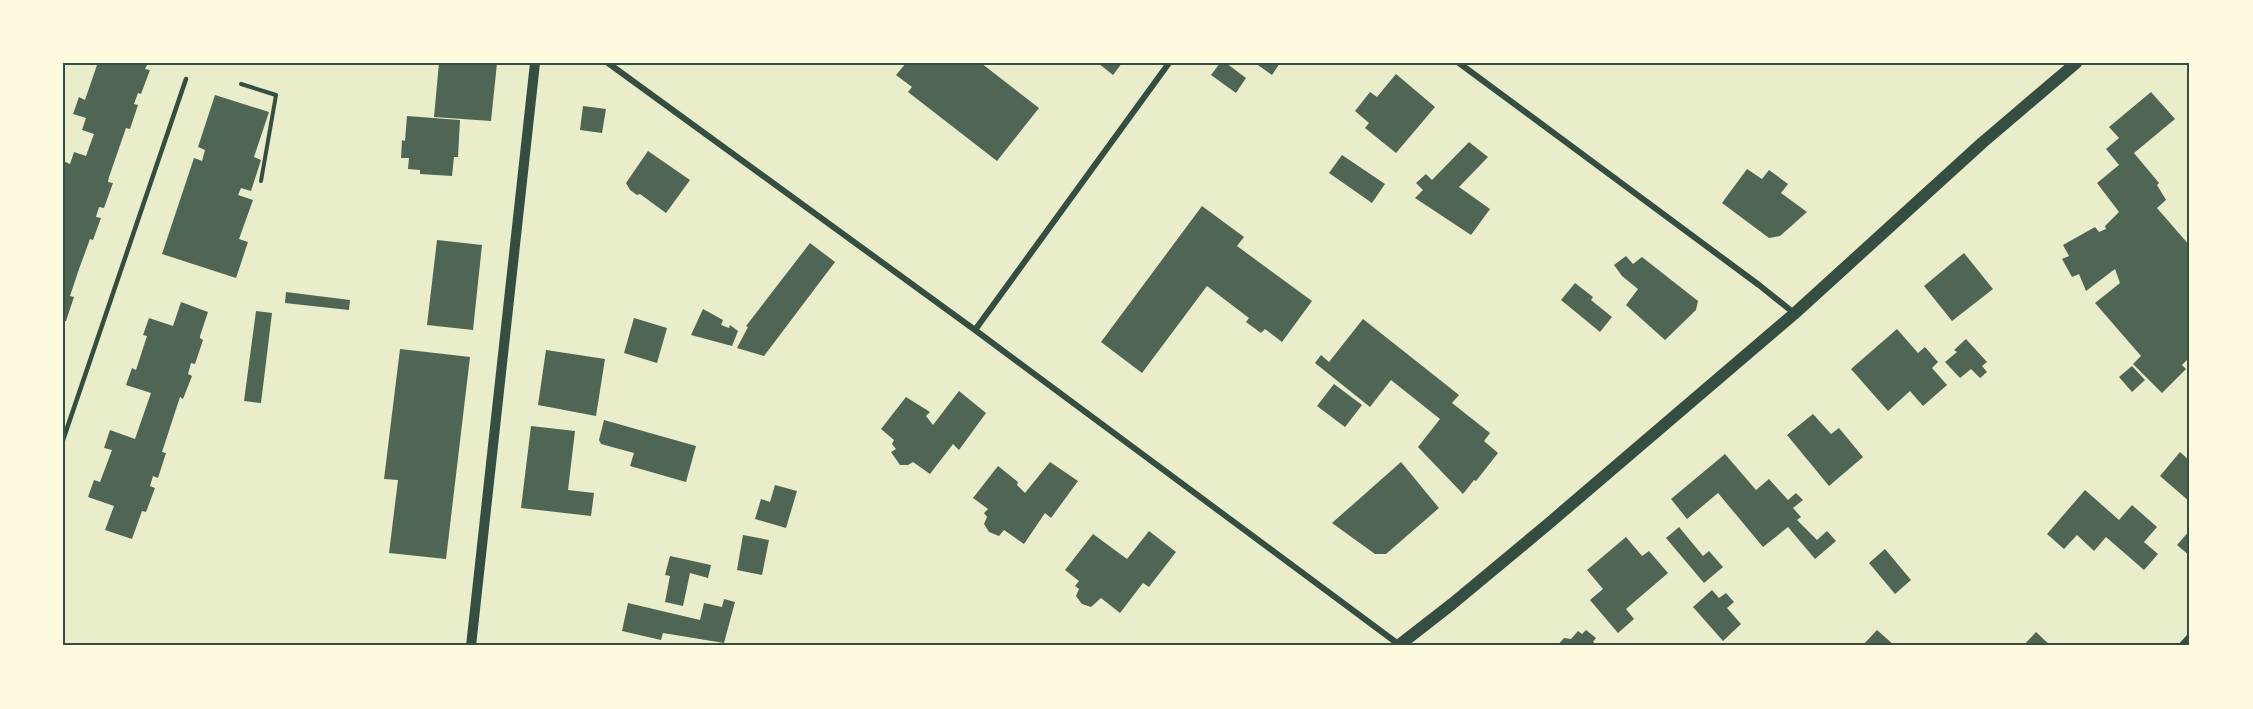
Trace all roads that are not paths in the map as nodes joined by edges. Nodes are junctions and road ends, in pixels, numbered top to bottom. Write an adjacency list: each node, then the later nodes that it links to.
1 (535, 63): 11 (street)
2 (608, 63): 8 (street)
3 (1169, 63): 8 (street)
4 (1459, 63): 7 (street)
5 (2076, 63): 7 (main road)
6 (186, 79): 9 (lane)
7 (1794, 314): 12 (main road)
8 (975, 330): 12 (street)
9 (63, 440)
10 (2190, 636): 13 (street)
11 (471, 646)
12 (1400, 646)
13 (2181, 646)

